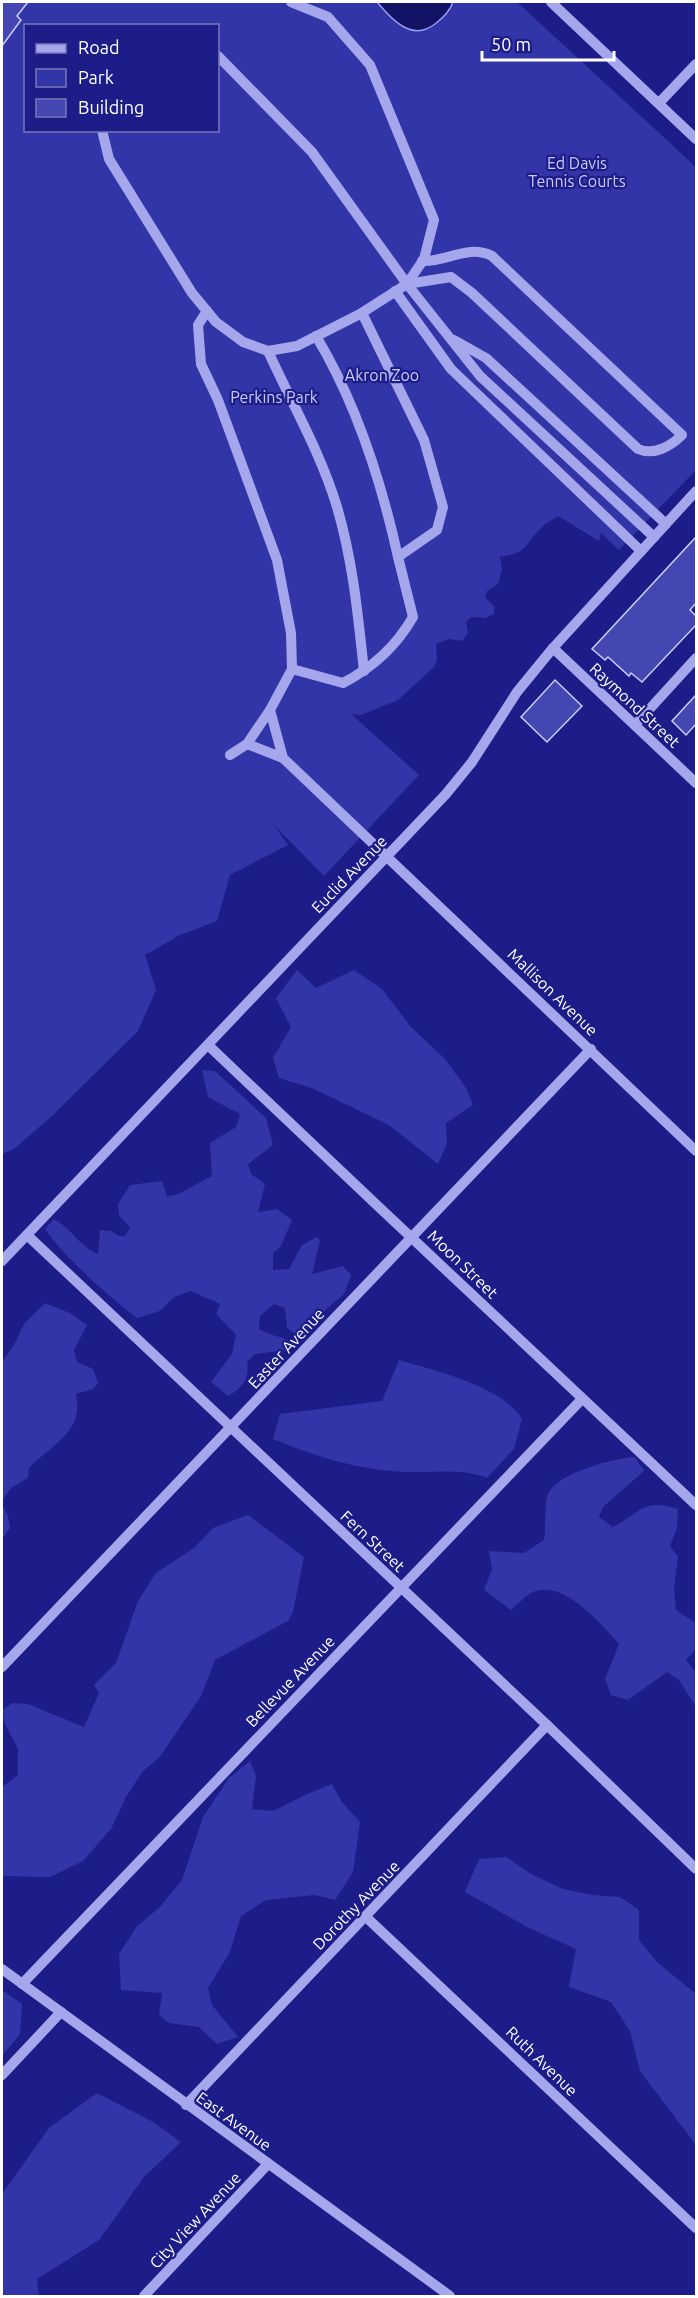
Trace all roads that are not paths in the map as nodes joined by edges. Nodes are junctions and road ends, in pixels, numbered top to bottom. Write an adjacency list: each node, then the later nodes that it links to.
1 (291, 2): 8 (street)
2 (551, 2): 5 (street)
3 (219, 57): 9 (street)
4 (696, 64): 5 (street)
5 (659, 103): 7 (street)
6 (102, 132): 11 (street)
7 (696, 139)
8 (422, 261): 9 (street); 9 (street)
9 (407, 284): 10 (street); 14 (street)
10 (395, 291): 12 (street); 19 (street)
11 (207, 311): 15 (street); 23 (street)
12 (362, 313): 13 (street); 20 (street)
13 (316, 336): 15 (street); 20 (street)
14 (448, 336): 17 (street); 18 (street)
15 (268, 351): 24 (street)
16 (696, 491): 17 (street, Euclid Avenue)
17 (666, 524): 18 (street, Euclid Avenue)
18 (654, 537): 19 (street, Euclid Avenue)
19 (641, 550): 21 (street, Euclid Avenue)
20 (398, 557): 24 (street)
21 (553, 648): 26 (street, Raymond Street); 31 (street, Euclid Avenue)
22 (696, 658): 26 (street)
23 (291, 669): 24 (street); 25 (street)
24 (364, 671)
25 (270, 710): 27 (street); 29 (street)
26 (635, 725): 30 (street, Raymond Street)
27 (247, 744): 28 (street); 29 (street)
28 (230, 755)
29 (283, 758): 31 (street, Mallison Avenue)
30 (696, 783)
31 (387, 857): 32 (street, Euclid Avenue); 33 (street, Mallison Avenue)
32 (208, 1045): 35 (street, Euclid Avenue); 36 (street, Moon Street)
33 (591, 1049): 34 (street, Mallison Avenue); 36 (street, Easter Avenue)
34 (696, 1150)
35 (27, 1235): 37 (street, Euclid Avenue); 39 (street, Fern Street)
36 (412, 1236): 38 (street, Moon Street); 39 (street, Easter Avenue)
37 (2, 1261)
38 (580, 1400): 40 (street, Moon Street); 41 (street, Bellevue Avenue)
39 (231, 1427): 41 (street, Fern Street); 42 (street, Easter Avenue)
40 (696, 1505)
41 (400, 1588): 43 (street, Fern Street); 47 (street, Bellevue Avenue)
42 (2, 1667)
43 (547, 1725): 44 (street, Fern Street); 45 (street, Dorothy Avenue)
44 (696, 1869)
45 (366, 1917): 50 (street, Dorothy Avenue); 52 (street, Ruth Avenue)
46 (2, 1969): 47 (street, East Avenue)
47 (22, 1984): 48 (street, East Avenue)
48 (62, 2012): 49 (street); 50 (street, East Avenue)
49 (2, 2076)
50 (186, 2105): 51 (street, East Avenue)
51 (268, 2164): 53 (street, City View Avenue); 54 (street, East Avenue)
52 (696, 2228)
53 (144, 2296)
54 (450, 2296)

